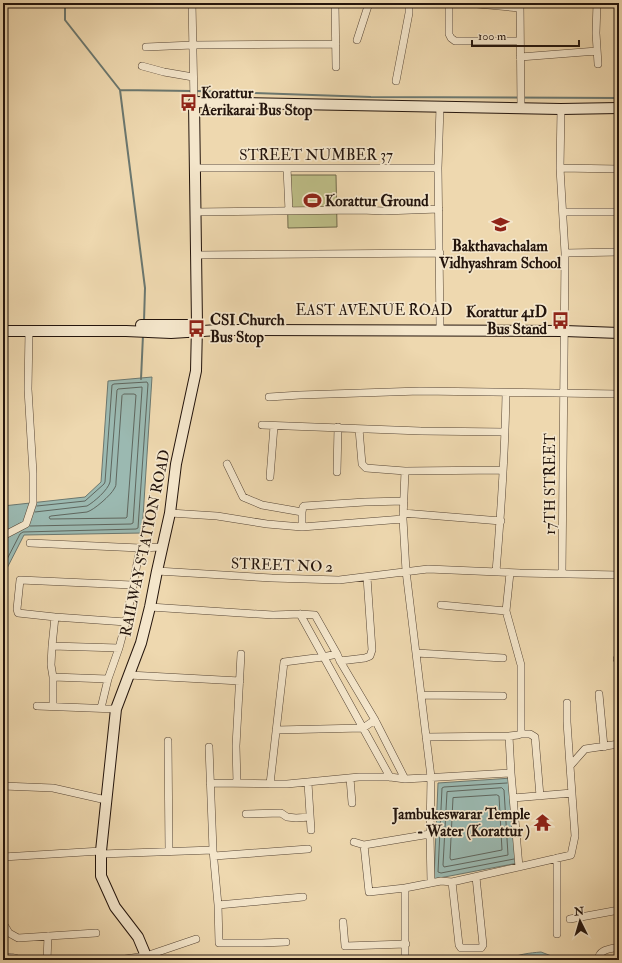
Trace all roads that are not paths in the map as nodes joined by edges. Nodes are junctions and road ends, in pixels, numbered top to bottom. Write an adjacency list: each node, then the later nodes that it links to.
1 (192, 3): 2 (street); 9 (street); 13 (street)
2 (226, 3)
3 (335, 3): 14 (street)
4 (369, 3): 11 (street)
5 (409, 3): 22 (street)
6 (449, 3): 12 (street)
7 (476, 3): 10 (street)
8 (597, 3): 16 (street)
9 (135, 4)
10 (520, 5): 12 (street)
11 (357, 40)
12 (520, 41): 17 (street)
13 (193, 44): 14 (street); 15 (street); 21 (street)
14 (336, 44): 20 (street)
15 (146, 47)
16 (597, 51): 17 (street); 18 (street)
17 (520, 57): 24 (street)
18 (598, 64)
19 (142, 66): 21 (street)
20 (336, 67)
21 (193, 75): 23 (street)
22 (396, 81)
23 (194, 98): 25 (street); 28 (street, RAILWAY STATION ROAD)
24 (521, 101): 25 (street); 27 (street)
25 (440, 107): 30 (street)
26 (619, 108): 27 (street)
27 (561, 109): 31 (street, 17TH STREET)
28 (195, 168): 29 (street, STREET NUMBER 37); 35 (street, RAILWAY STATION ROAD)
29 (287, 168): 30 (street, STREET NUMBER 37); 34 (street)
30 (438, 168): 33 (street)
31 (560, 168): 32 (street); 36 (street, 17TH STREET)
32 (619, 169)
33 (439, 209): 34 (street); 39 (street)
34 (289, 211): 35 (street)
35 (195, 212): 41 (street, RAILWAY STATION ROAD)
36 (563, 212): 37 (street); 40 (street, 17TH STREET)
37 (619, 212)
38 (619, 252): 40 (street)
39 (440, 253): 41 (street); 43 (street)
40 (565, 253): 47 (street, 17TH STREET)
41 (196, 255): 46 (street, RAILWAY STATION ROAD)
42 (3, 324): 45 (street)
43 (440, 326): 46 (street, EAST AVENUE ROAD); 47 (street, EAST AVENUE ROAD)
44 (619, 326): 47 (street, EAST AVENUE ROAD)
45 (127, 328): 46 (street, EAST AVENUE ROAD); 49 (street)
46 (197, 328): 47 (street, EAST AVENUE ROAD); 67 (street, RAILWAY STATION ROAD)
47 (564, 329): 50 (street, EAST AVENUE ROAD); 52 (street, 17TH STREET)
48 (3, 331): 49 (street)
49 (30, 331): 71 (street)
50 (619, 333)
51 (506, 393): 52 (street); 54 (street); 59 (street)
52 (564, 393): 53 (street); 79 (street, 17TH STREET)
53 (619, 394)
54 (269, 397)
55 (262, 425): 56 (street)
56 (274, 426): 57 (street); 64 (street)
57 (338, 428): 58 (street); 63 (street)
58 (359, 429): 59 (street); 62 (street)
59 (505, 432): 61 (street)
60 (227, 464): 66 (street)
61 (503, 470): 62 (street); 69 (street)
62 (405, 471): 65 (street)
63 (337, 472)
64 (270, 477)
65 (404, 501): 66 (street); 68 (street)
66 (302, 512): 70 (street)
67 (170, 513): 70 (street); 73 (street, RAILWAY STATION ROAD)
68 (403, 516): 69 (street); 70 (street); 76 (street)
69 (501, 521): 77 (street)
70 (302, 527)
71 (3, 536)
72 (30, 543): 74 (street)
73 (162, 547): 74 (street); 75 (street, RAILWAY STATION ROAD)
74 (140, 548): 82 (street)
75 (157, 571): 81 (street, STREET NO 2); 84 (street, RAILWAY STATION ROAD)
76 (406, 571): 77 (street, STREET NO 2); 81 (street, STREET NO 2); 91 (street)
77 (496, 572): 78 (street, STREET NO 2)
78 (510, 573): 79 (street, STREET NO 2); 85 (street)
79 (562, 574): 80 (street, STREET NO 2)
80 (619, 575)
81 (366, 577): 96 (street)
82 (132, 585): 87 (street); 88 (street)
83 (441, 605): 85 (street)
84 (150, 607): 86 (street); 97 (street, RAILWAY STATION ROAD)
85 (506, 611): 112 (street)
86 (300, 614): 93 (street); 94 (street)
87 (55, 617): 88 (street); 89 (street)
88 (126, 622): 90 (street)
89 (52, 646): 90 (street); 98 (street)
90 (119, 648): 99 (street)
91 (416, 653): 95 (street); 102 (street)
92 (241, 654): 100 (street)
93 (337, 654): 94 (street); 96 (street)
94 (323, 657): 110 (street); 111 (street)
95 (503, 658)
96 (340, 661): 109 (street)
97 (129, 675): 100 (street); 108 (street, RAILWAY STATION ROAD)
98 (53, 677): 99 (street); 106 (street)
99 (108, 679): 107 (street)
100 (240, 681): 126 (street)
101 (599, 694): 118 (street)
102 (421, 695): 103 (street); 114 (street)
103 (503, 696)
104 (567, 703): 119 (street)
105 (37, 706): 106 (street)
106 (53, 706): 107 (street)
107 (101, 708): 108 (street)
108 (116, 709): 133 (street, RAILWAY STATION ROAD)
109 (376, 720): 110 (street); 124 (street)
110 (363, 728): 111 (street); 121 (street)
111 (276, 730): 128 (street)
112 (521, 734): 113 (street); 131 (street)
113 (509, 736): 114 (street); 120 (street)
114 (426, 737): 122 (street)
115 (168, 741): 142 (street)
116 (619, 744): 118 (street)
117 (209, 746): 125 (street)
118 (604, 746): 119 (street)
119 (570, 766): 130 (street)
120 (511, 773): 122 (street); 132 (street)
121 (390, 777): 123 (street); 124 (street)
122 (431, 777): 124 (street); 138 (street)
123 (350, 778): 127 (street); 134 (street)
124 (405, 779)
125 (210, 783): 126 (street); 144 (street)
126 (237, 783): 128 (street)
127 (308, 783): 128 (street); 136 (street)
128 (270, 784)
129 (3, 786): 133 (street)
130 (572, 793): 131 (street); 146 (street)
131 (540, 796): 132 (street)
132 (513, 798): 147 (street)
133 (106, 800): 143 (street, RAILWAY STATION ROAD)
134 (352, 803)
135 (246, 814): 136 (street)
136 (310, 817): 137 (street)
137 (311, 830)
138 (430, 834): 140 (street); 150 (street)
139 (354, 842): 140 (street)
140 (364, 845): 151 (street)
141 (308, 849): 144 (street)
142 (170, 852): 143 (street); 144 (street)
143 (101, 853): 145 (street); 166 (street, RAILWAY STATION ROAD)
144 (214, 853): 153 (street)
145 (3, 856)
146 (557, 858): 147 (street); 159 (street)
147 (519, 867): 148 (street)
148 (476, 877): 149 (street); 149 (street)
149 (452, 882): 150 (street)
150 (431, 883): 151 (street)
151 (405, 888): 163 (street)
152 (303, 897): 153 (street)
153 (218, 905): 162 (street)
154 (619, 910): 155 (street)
155 (570, 919)
156 (343, 922): 163 (street)
157 (3, 923): 160 (street)
158 (96, 933): 160 (street)
159 (557, 934)
160 (48, 936): 168 (street)
161 (196, 939): 166 (street)
162 (286, 942)
163 (406, 944): 170 (street)
164 (619, 947): 171 (street)
165 (3, 958): 167 (street)
166 (148, 958): 169 (street)
167 (22, 960)
168 (48, 960)
169 (118, 960)
170 (406, 960)
171 (598, 960)

